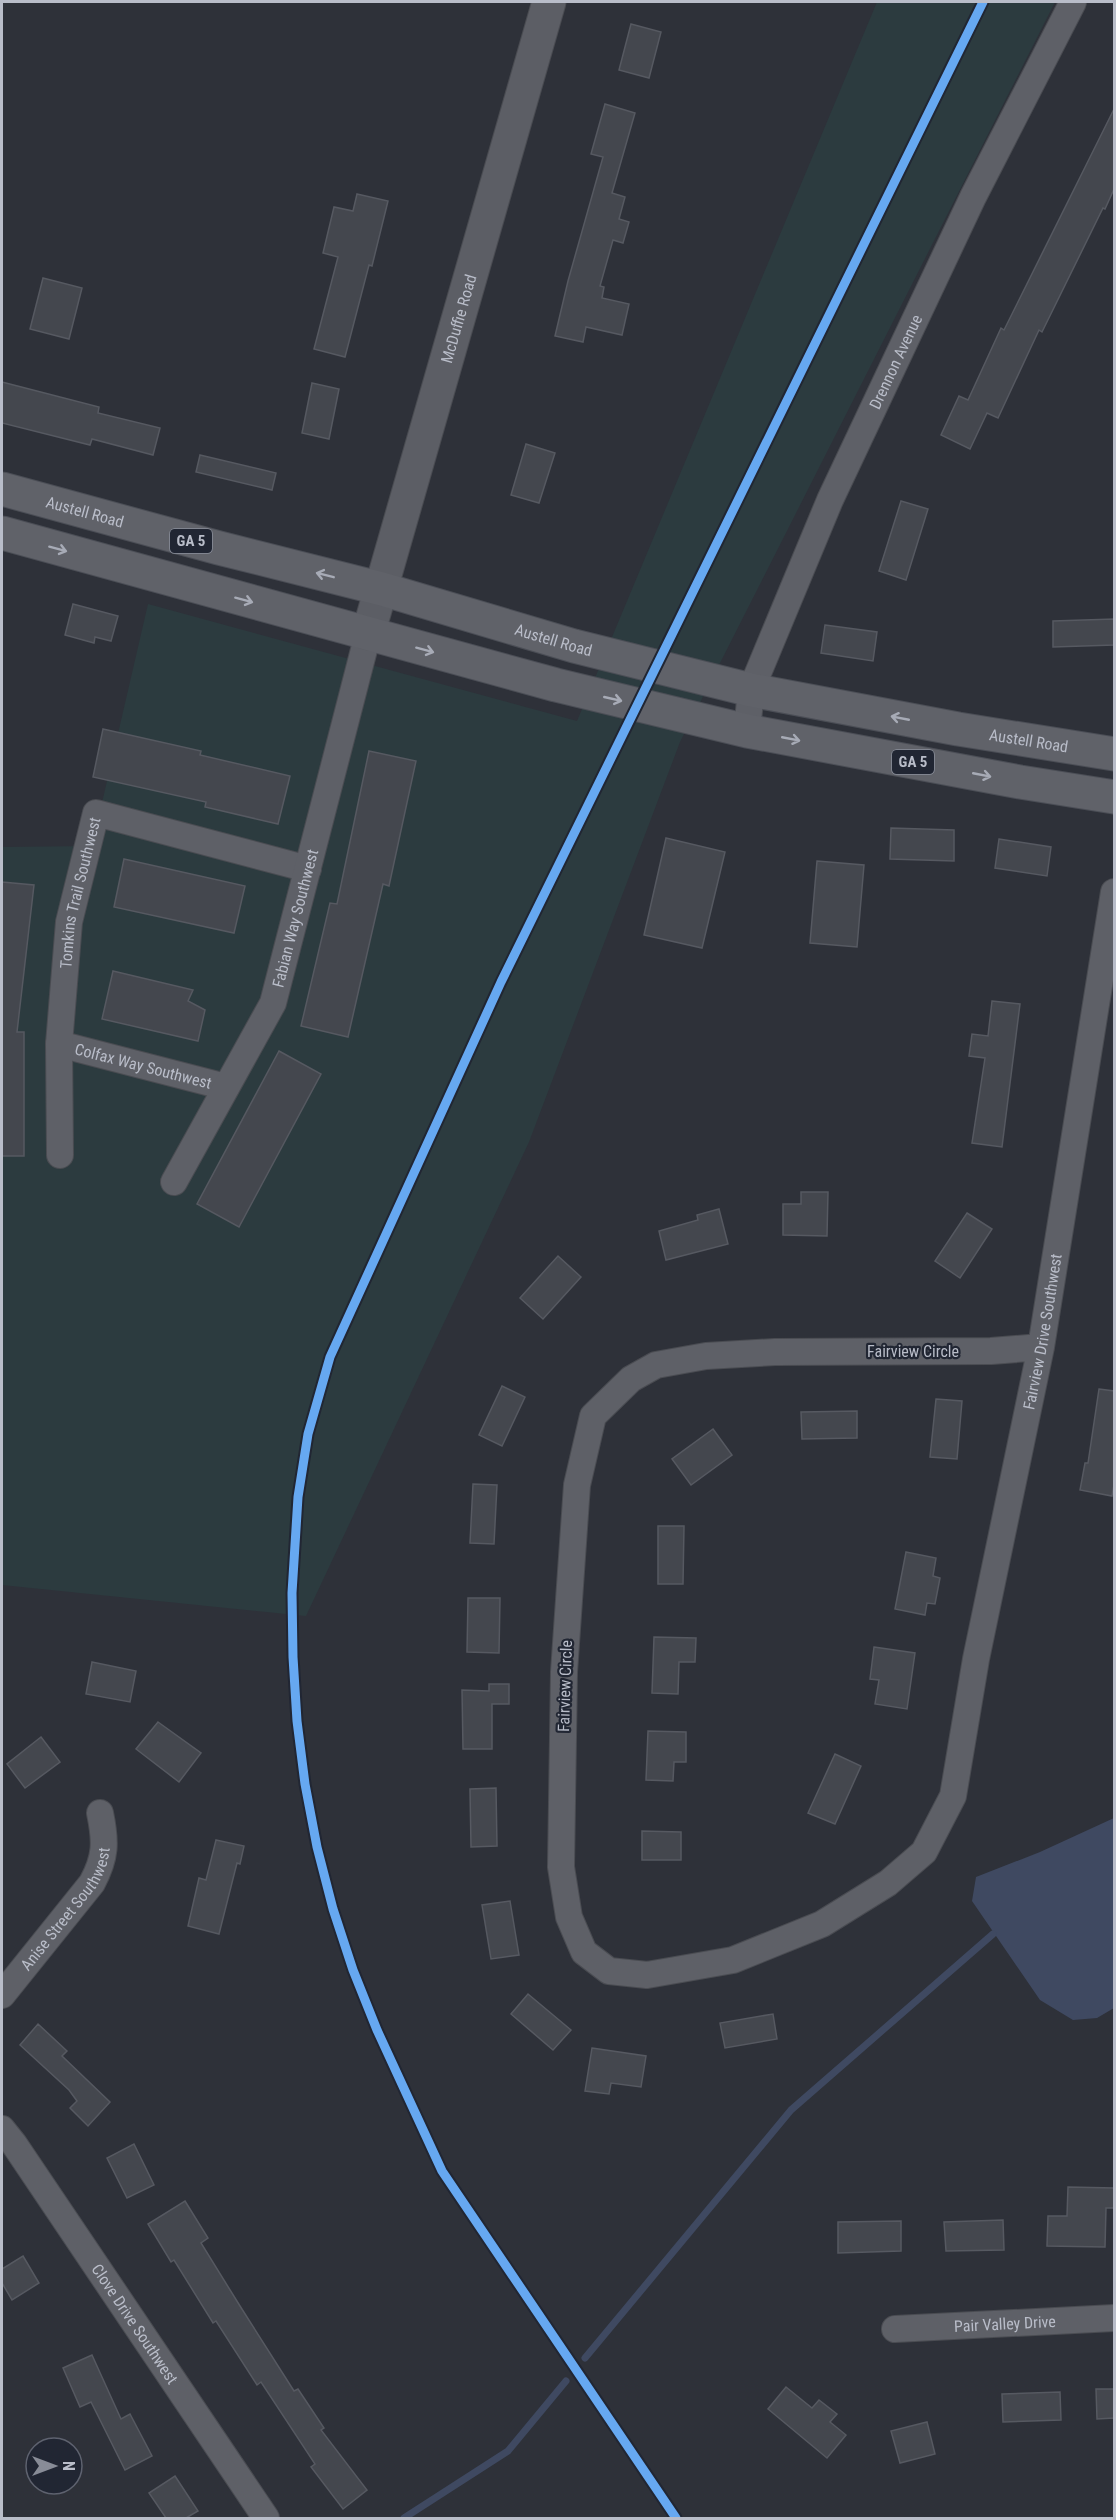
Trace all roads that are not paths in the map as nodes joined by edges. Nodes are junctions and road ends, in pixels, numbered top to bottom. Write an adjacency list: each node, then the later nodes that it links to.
1 (549, 2): 5 (street, McDuffie Road)
2 (1073, 2): 7 (street, Drennon Avenue)
3 (2, 489): 5 (main road, Austell Road / GA 5, one-way to 3)
4 (2, 533): 6 (main road, GA 5, one-way to 6)
5 (382, 589): 6 (street, McDuffie Road); 7 (main road, Austell Road / GA 5)
6 (369, 634): 8 (main road, GA 5, one-way to 8); 11 (street, Fabian Way Southwest)
7 (741, 687): 8 (street, Drennon Avenue); 9 (main road, Austell Road / GA 5, one-way to 7)
8 (747, 731): 10 (main road, GA 5, one-way to 10)
9 (1114, 754)
10 (1114, 797)
11 (308, 869): 13 (street, Tomkins Trail Southwest); 14 (street, Fabian Way Southwest)
12 (1114, 892): 17 (street, Fairview Drive Southwest)
13 (59, 1044): 14 (street, Colfax Way Southwest); 15 (street, Tomkins Trail Southwest)
14 (226, 1087): 16 (street, Fabian Way Southwest)
15 (60, 1155)
16 (174, 1182)
17 (1041, 1347): 18 (street, Fairview Drive Southwest); 18 (street, Fairview Circle)
18 (958, 1767)
19 (100, 1813): 20 (street, Anise Street Southwest)
20 (2, 1995)
21 (2, 2129): 24 (street, Clove Drive Southwest)
22 (1114, 2318): 23 (street, Pair Valley Drive)
23 (896, 2329)
24 (266, 2518)

